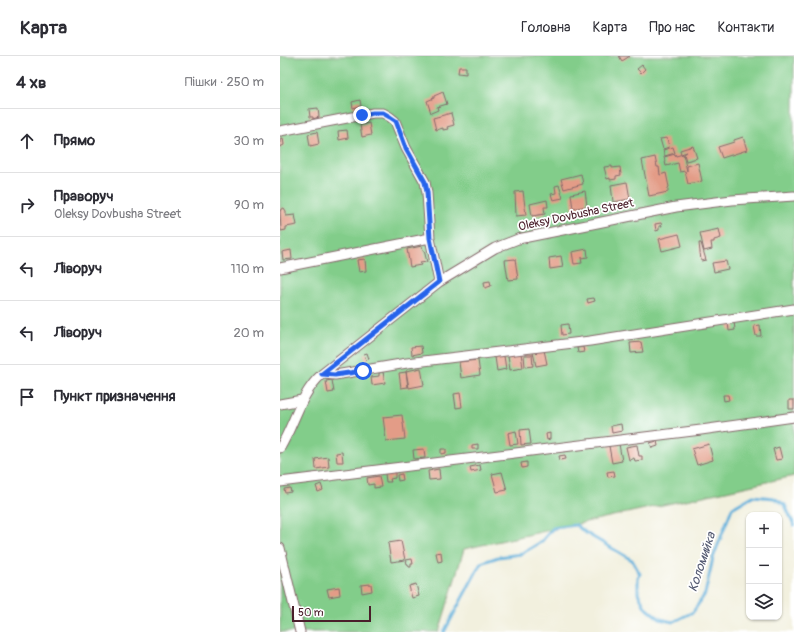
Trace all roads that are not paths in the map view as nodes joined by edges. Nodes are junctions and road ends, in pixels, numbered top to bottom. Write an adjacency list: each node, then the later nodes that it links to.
1 (280, 131): 3 (street)
2 (794, 196): 5 (street, Oleksy Dovbusha Street)
3 (430, 238): 4 (street); 5 (street)
4 (280, 268)
5 (439, 282): 7 (street, Oleksy Dovbusha Street)
6 (794, 309): 7 (street)
7 (322, 374): 8 (street, Oleksy Dovbusha Street)
8 (302, 400): 9 (street); 11 (street, Oleksy Dovbusha Street)
9 (280, 404)
10 (794, 417): 12 (street)
11 (280, 448)
12 (280, 482)
13 (280, 548): 14 (street)
14 (290, 586): 15 (street); 16 (street)
15 (280, 589)
16 (300, 632)

